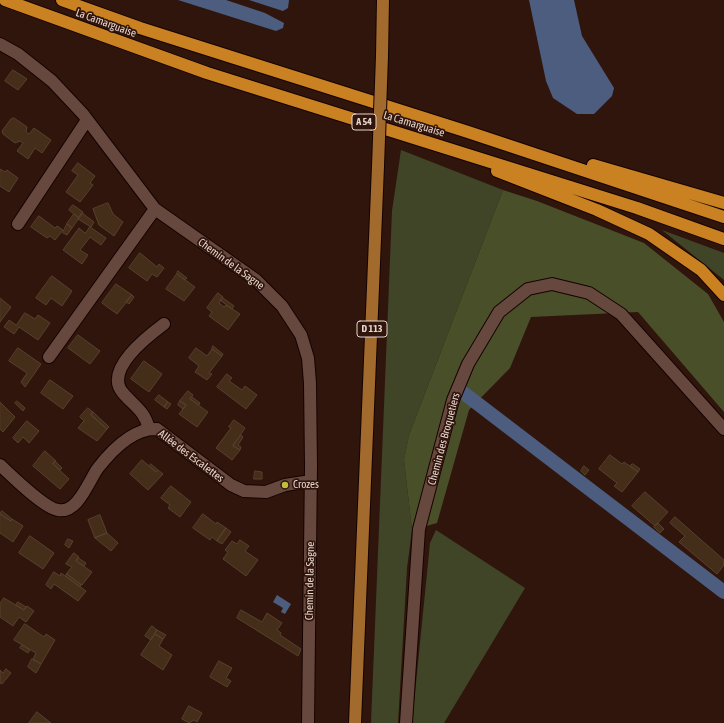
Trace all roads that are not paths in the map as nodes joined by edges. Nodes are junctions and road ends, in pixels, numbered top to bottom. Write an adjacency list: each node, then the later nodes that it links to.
1 (5, 0): 7 (highway, La Camarguaise / A 54)
2 (62, 0): 6 (highway, La Camarguaise / A 54)
3 (383, 0): 21 (main road, D 113, bridge)
4 (0, 45): 5 (street, Chemin de la Sagne)
5 (87, 120): 9 (street, Chemin de la Sagne); 11 (street)
6 (468, 132): 8 (highway); 10 (highway, La Camarguaise / A 54)
7 (414, 137): 12 (highway, La Camarguaise / A 54); 13 (highway)
8 (724, 203)
9 (155, 209): 15 (street); 19 (street, Chemin de la Sagne)
10 (724, 217)
11 (18, 224)
12 (724, 239)
13 (724, 295)
14 (164, 324): 16 (street)
15 (48, 357)
16 (149, 429): 18 (street, Allée des Escalettes); 19 (street, Allée des Escalettes)
17 (724, 429): 22 (street, Chemin des Broquetiers)
18 (0, 465)
19 (311, 481): 20 (street, Chemin de la Sagne)
20 (308, 723)
21 (355, 723)
22 (406, 723)

